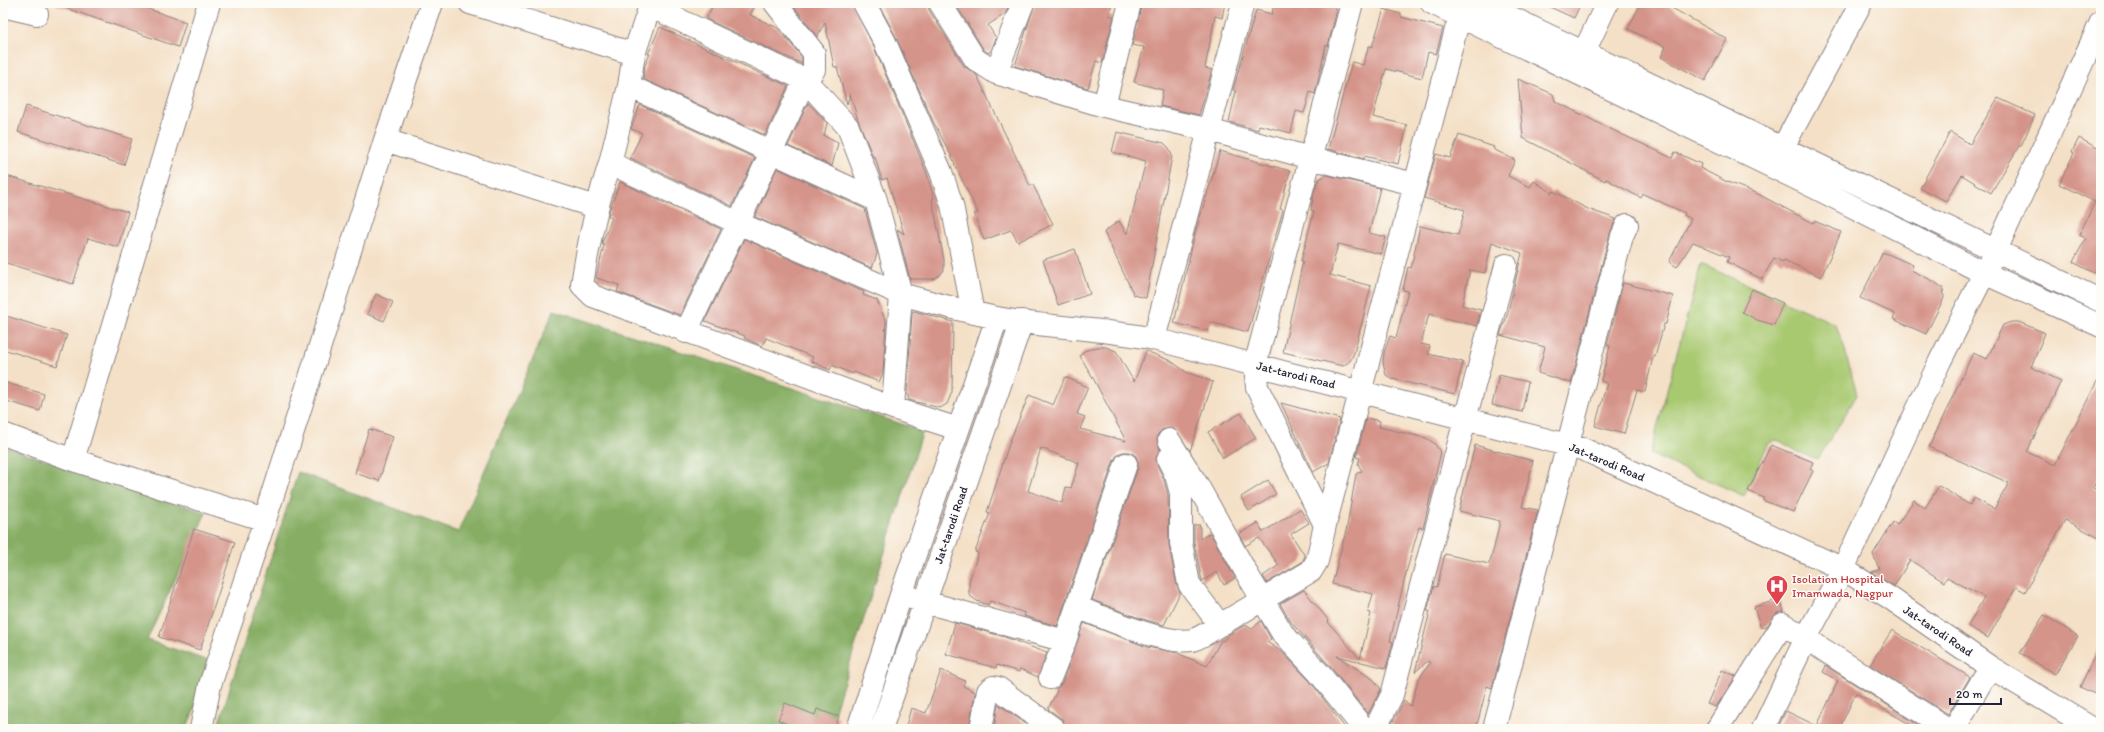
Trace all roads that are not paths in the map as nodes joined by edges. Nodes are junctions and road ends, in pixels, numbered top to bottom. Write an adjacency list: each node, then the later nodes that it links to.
1 (209, 3): 56 (street)
2 (432, 3): 28 (street)
3 (470, 3): 21 (street)
4 (775, 3): 24 (street)
5 (864, 3): 44 (street)
6 (940, 3): 23 (street)
7 (1023, 3): 23 (street)
8 (1130, 3): 26 (street)
9 (1244, 3): 27 (street)
10 (1352, 3): 31 (street)
11 (1432, 3): 17 (street)
12 (1481, 3): 20 (street)
13 (1607, 3): 20 (street)
14 (1861, 3): 29 (street)
15 (650, 5): 21 (street); 24 (street)
16 (3, 6): 18 (street)
17 (1461, 9): 22 (street); 34 (street)
18 (37, 14)
19 (2101, 22): 39 (street)
20 (1584, 52): 22 (street); 29 (street)
21 (634, 54): 25 (street)
22 (1566, 67): 33 (street)
23 (996, 73): 26 (street)
24 (805, 80): 30 (street); 35 (street)
25 (629, 86): 30 (street); 32 (street)
26 (1104, 106): 27 (street)
27 (1209, 130): 31 (street); 48 (street)
28 (385, 140): 36 (street); 58 (street)
29 (1782, 148): 33 (street); 39 (street)
30 (771, 150): 35 (street); 37 (street)
31 (1310, 158): 34 (street); 49 (street)
32 (610, 163): 36 (street); 37 (street)
33 (1773, 167): 41 (street)
34 (1414, 184): 50 (street)
35 (876, 200): 42 (street)
36 (596, 207): 47 (street)
37 (738, 223): 42 (street); 47 (street)
38 (1627, 225): 55 (street)
39 (1996, 250): 41 (street); 43 (street)
40 (1506, 265): 52 (street)
41 (1984, 273): 46 (street); 60 (street)
42 (901, 294): 44 (street); 51 (street)
43 (2101, 301)
44 (973, 313): 45 (street)
45 (1010, 320): 48 (street, Jat-tarodi Road); 53 (street); 63 (street, Jat-tarodi Road)
46 (2101, 326)
47 (686, 332): 51 (street)
48 (1154, 339): 49 (street, Jat-tarodi Road)
49 (1255, 365): 50 (street, Jat-tarodi Road); 59 (street)
50 (1361, 392): 52 (street, Jat-tarodi Road); 59 (street)
51 (893, 408): 53 (street)
52 (1465, 418): 55 (street, Jat-tarodi Road); 76 (street)
53 (958, 429): 61 (street)
54 (3, 434): 56 (street)
55 (1567, 444): 60 (street, Jat-tarodi Road); 77 (street)
56 (73, 460): 58 (street)
57 (1126, 464): 64 (street)
58 (265, 520): 70 (street)
59 (1325, 525): 62 (street)
60 (1843, 569): 66 (street); 68 (street, Jat-tarodi Road)
61 (901, 595): 63 (street); 71 (street)
62 (1263, 601): 65 (street); 65 (street); 75 (street)
63 (925, 602): 67 (street); 72 (street, Jat-tarodi Road)
64 (1077, 607): 65 (street); 67 (street)
65 (1220, 625)
66 (1806, 638): 78 (street); 79 (street); 80 (street)
67 (1066, 640): 69 (street)
68 (1990, 667): 81 (street); 82 (street, Jat-tarodi Road)
69 (1050, 678)
70 (201, 729)
71 (858, 729)
72 (881, 729)
73 (981, 729): 74 (street)
74 (1054, 729)
75 (1364, 729)
76 (1375, 729)
77 (1494, 729)
78 (1717, 729)
79 (1763, 729)
80 (1948, 729)
81 (1954, 729)
82 (2093, 729)

